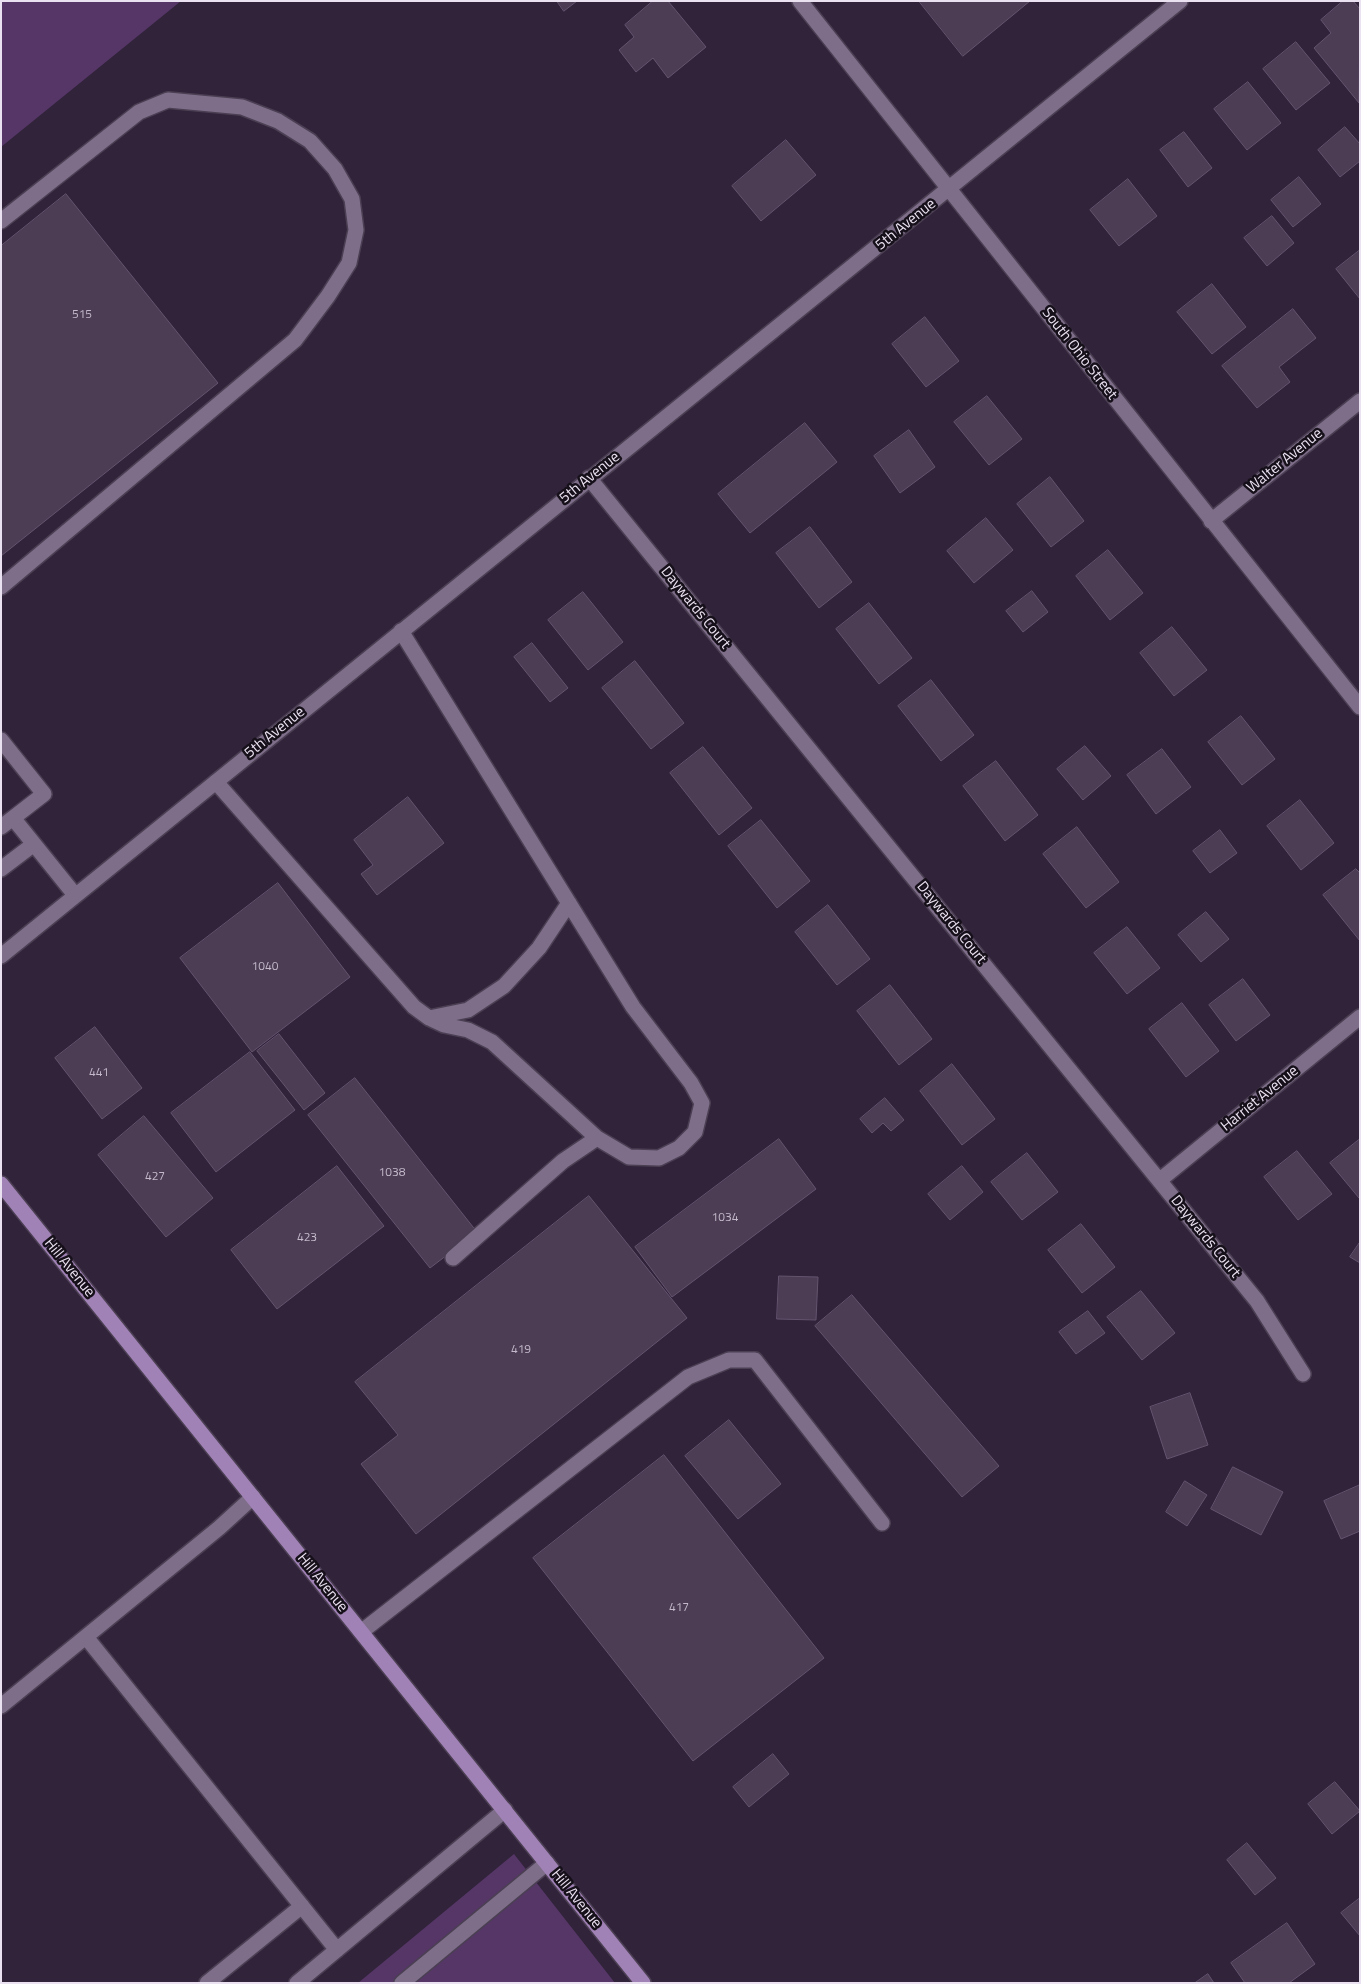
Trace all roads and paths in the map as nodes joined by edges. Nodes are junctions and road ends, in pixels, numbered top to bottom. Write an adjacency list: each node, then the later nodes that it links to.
1 (800, 1): 3 (street, South Ohio Street)
2 (1180, 1): 3 (street, 5th Avenue)
3 (950, 190): 6 (street, 5th Avenue); 7 (street, South Ohio Street)
4 (1, 221): 8 (street)
5 (1360, 400): 7 (street, Walter Avenue)
6 (589, 478): 9 (street, 5th Avenue); 22 (street, Daywards Court)
7 (1211, 521): 10 (street, South Ohio Street)
8 (1, 587)
9 (401, 631): 12 (street, 5th Avenue); 17 (street)
10 (1360, 706)
11 (1, 740): 13 (street)
12 (216, 782): 16 (street, 5th Avenue); 20 (street)
13 (7, 823): 14 (street)
14 (34, 844): 15 (street); 16 (street)
15 (1, 869)
16 (75, 895): 18 (street, 5th Avenue)
17 (569, 903): 20 (street); 21 (street)
18 (1, 956)
19 (1360, 1017): 22 (street, Harriet Avenue)
20 (429, 1018): 21 (street)
21 (597, 1138): 24 (street)
22 (1160, 1180): 25 (street, Daywards Court)
23 (1, 1184): 26 (main road, Hill Avenue)
24 (453, 1258)
25 (1303, 1374)
26 (253, 1497): 28 (main road, Hill Avenue); 29 (street)
27 (882, 1523): 28 (street)
28 (361, 1632): 31 (main road, Hill Avenue)
29 (86, 1637): 30 (street); 33 (street)
30 (1, 1706)
31 (505, 1810): 32 (main road, Hill Avenue); 34 (street)
32 (547, 1863): 37 (street); 38 (main road, Hill Avenue)
33 (302, 1906): 34 (street); 35 (street)
34 (337, 1950): 36 (street)
35 (207, 1983)
36 (297, 1983)
37 (402, 1983)
38 (644, 1983)

